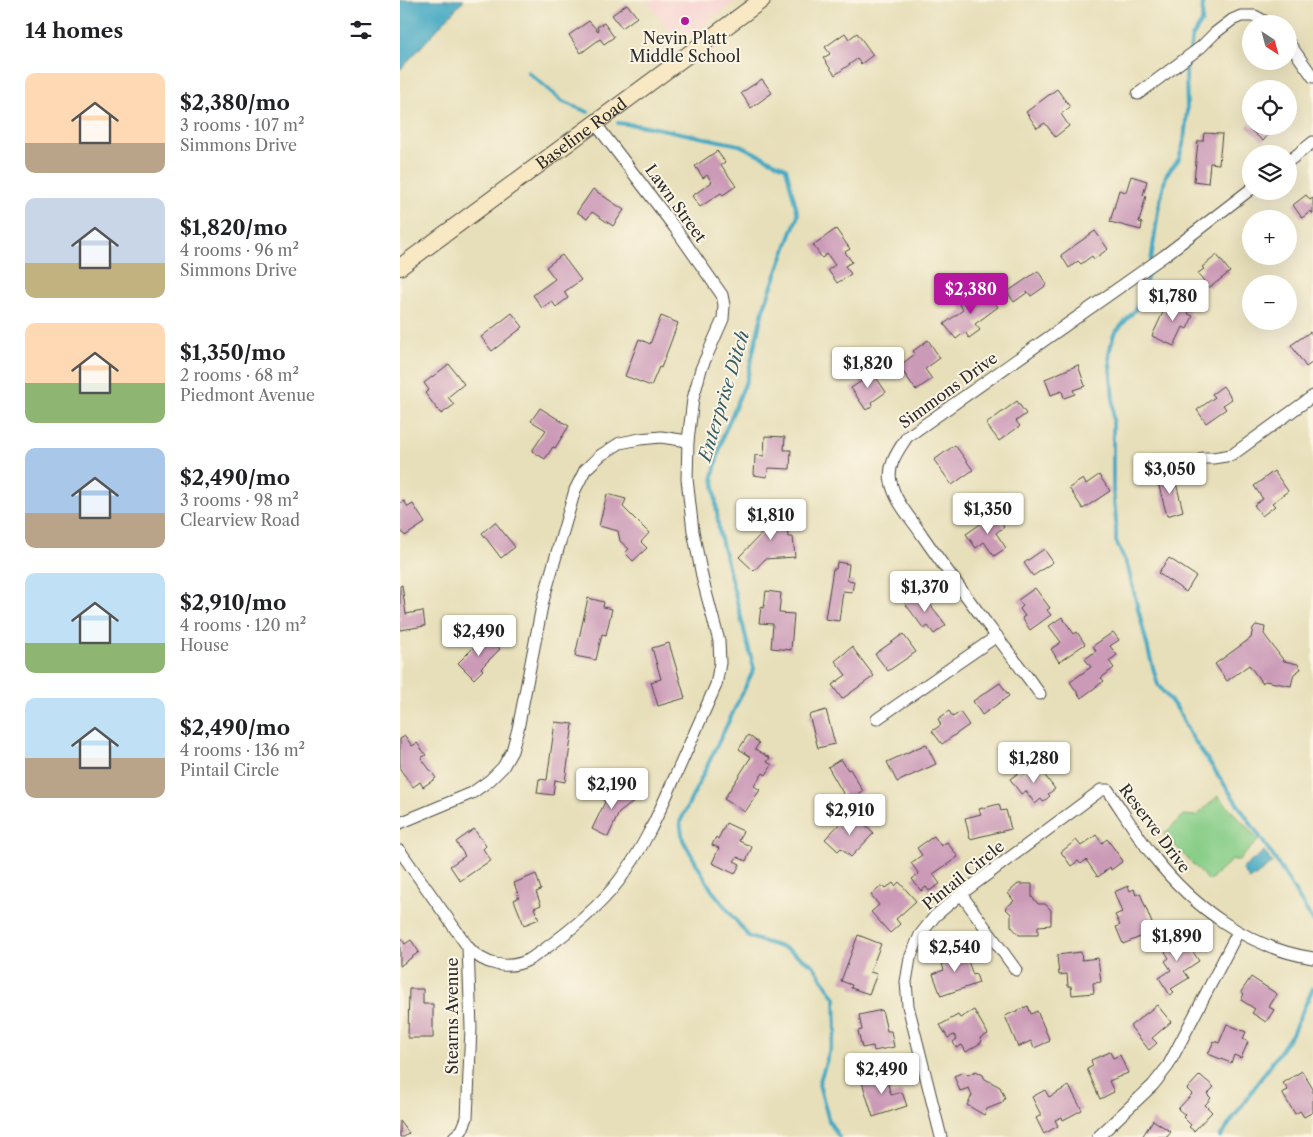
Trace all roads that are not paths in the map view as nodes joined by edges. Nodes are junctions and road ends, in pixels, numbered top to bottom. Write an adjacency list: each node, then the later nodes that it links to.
1 (762, 0): 6 (street, Baseline Road)
2 (1242, 16): 5 (street)
3 (1298, 55): 4 (street)
4 (1313, 77)
5 (1138, 94)
6 (595, 123): 10 (street, Baseline Road); 12 (street, Lawn Street)
7 (1313, 142): 8 (street)
8 (1297, 155)
9 (1242, 196): 14 (street, Simmons Drive)
10 (400, 266)
11 (1313, 396): 13 (street)
12 (688, 441): 18 (street); 22 (street)
13 (1203, 458)
14 (997, 636): 15 (street); 16 (street)
15 (1040, 694)
16 (877, 719)
17 (1101, 790): 20 (street, Pintail Circle); 21 (street, Reserve Drive)
18 (400, 823)
19 (400, 851): 22 (street, Stearns Avenue)
20 (961, 894): 24 (street); 26 (street, Pintail Circle)
21 (1238, 932): 23 (street, Reserve Drive); 27 (street)
22 (468, 947): 25 (street, Stearns Avenue)
23 (1313, 958)
24 (1016, 970)
25 (454, 1137)
26 (941, 1137)
27 (1098, 1137)

